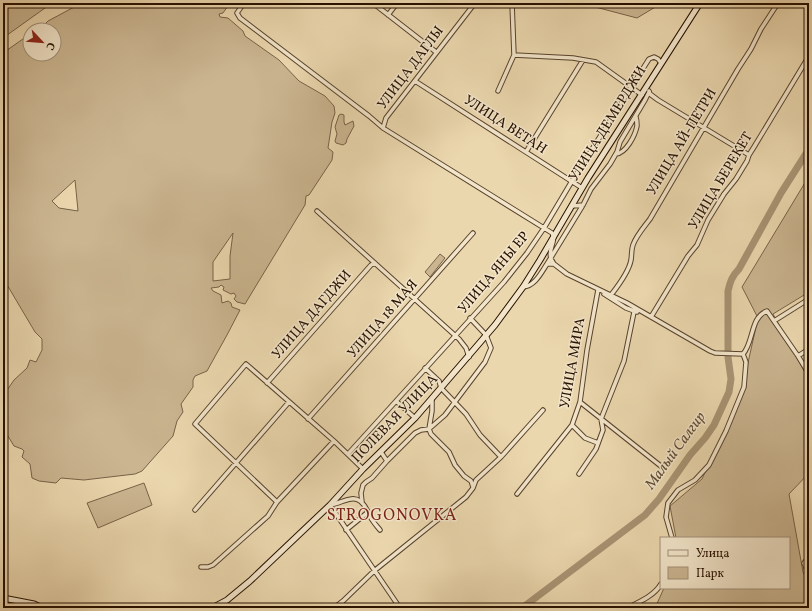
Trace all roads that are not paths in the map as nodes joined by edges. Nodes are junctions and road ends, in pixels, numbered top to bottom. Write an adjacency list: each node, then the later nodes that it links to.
1 (244, 3): 23 (street)
2 (373, 3): 10 (street)
3 (397, 3): 10 (street)
4 (474, 3): 11 (street, УЛИЦА ДАГЛЫ)
5 (512, 3): 12 (street)
6 (700, 3): 15 (main road, УЛИЦА ДЕМЕРДЖИ)
7 (778, 3): 22 (street, УЛИЦА АЙ-ПЕТРИ)
8 (806, 3): 9 (street)
9 (809, 4)
10 (388, 15): 11 (street)
11 (436, 52): 16 (street, УЛИЦА ДАГЛЫ)
12 (514, 55): 14 (street); 19 (street)
13 (809, 56): 26 (street, УЛИЦА БЕРЕКЕТ)
14 (583, 60): 17 (street); 24 (street)
15 (661, 63): 17 (street, УЛИЦА ЯНЫ ЕР); 18 (main road, УЛИЦА ДЕМЕРДЖИ)
16 (415, 81): 23 (street, УЛИЦА ДАГЛЫ); 24 (street, УЛИЦА ВЕТАН)
17 (632, 87): 20 (street); 27 (street, УЛИЦА ЯНЫ ЕР)
18 (648, 89): 20 (main road, УЛИЦА ДЕМЕРДЖИ); 21 (street); 22 (street)
19 (498, 91)
20 (642, 95): 28 (main road, УЛИЦА ДЕМЕРДЖИ)
21 (636, 116): 25 (street); 25 (street)
22 (704, 127): 26 (street); 42 (street, УЛИЦА АЙ-ПЕТРИ)
23 (383, 128): 32 (street)
24 (526, 152): 27 (street, УЛИЦА ВЕТАН)
25 (616, 154): 30 (street)
26 (749, 155): 48 (street, УЛИЦА БЕРЕКЕТ)
27 (572, 181): 28 (street, УЛИЦА ВЕТАН); 32 (street, УЛИЦА ЯНЫ ЕР)
28 (582, 188): 29 (main road, УЛИЦА ДЕМЕРДЖИ)
29 (572, 206): 30 (street); 34 (main road, УЛИЦА ДЕМЕРДЖИ)
30 (583, 206): 35 (street)
31 (317, 211): 37 (street)
32 (544, 228): 34 (street); 47 (street, УЛИЦА ЯНЫ ЕР)
33 (473, 233): 43 (street, УЛИЦА 18 МАЯ)
34 (554, 236): 35 (street); 36 (main road, УЛИЦА ДЕМЕРДЖИ)
35 (550, 259): 38 (street); 39 (street)
36 (540, 260): 40 (main road, ПОЛЕВАЯ УЛИЦА)
37 (375, 263): 43 (street); 58 (street, УЛИЦА ДАГДЖИ)
38 (547, 264): 39 (street); 40 (street)
39 (554, 264): 41 (street)
40 (523, 287): 51 (main road, ПОЛЕВАЯ УЛИЦА)
41 (598, 290): 42 (street); 45 (street); 64 (street, УЛИЦА МИРА)
42 (611, 295): 46 (street)
43 (416, 299): 50 (street); 67 (street, УЛИЦА 18 МАЯ)
44 (809, 299): 49 (street)
45 (634, 312): 46 (street); 68 (street)
46 (642, 313): 48 (street)
47 (470, 318): 50 (street, УЛИЦА ЯНЫ ЕР); 51 (street)
48 (651, 318): 53 (street)
49 (774, 321): 53 (street); 54 (street)
50 (455, 335): 55 (street); 56 (street, УЛИЦА ЯНЫ ЕР)
51 (486, 335): 55 (main road, ПОЛЕВАЯ УЛИЦА); 63 (street)
52 (809, 349): 54 (street)
53 (743, 354): 92 (street)
54 (798, 356): 57 (street)
55 (469, 357): 59 (main road, ПОЛЕВАЯ УЛИЦА)
56 (425, 368): 59 (street); 61 (street, УЛИЦА ЯНЫ ЕР)
57 (809, 374)
58 (267, 383): 62 (street); 77 (street)
59 (441, 388): 60 (main road, ПОЛЕВАЯ УЛИЦА); 63 (street)
60 (432, 399): 66 (main road, ПОЛЕВАЯ УЛИЦА); 70 (street)
61 (396, 401): 66 (street); 74 (street, УЛИЦА ЯНЫ ЕР)
62 (289, 402): 67 (street); 77 (street)
63 (454, 402): 70 (street); 75 (street)
64 (580, 402): 68 (street); 69 (street, УЛИЦА МИРА)
65 (543, 410): 75 (street)
66 (414, 418): 73 (main road, ПОЛЕВАЯ УЛИЦА)
67 (308, 419): 71 (street)
68 (601, 419): 72 (street); 78 (street)
69 (572, 425): 72 (street); 84 (street, УЛИЦА МИРА)
70 (429, 429): 76 (street); 82 (street)
71 (334, 441): 74 (street); 85 (street)
72 (598, 443): 80 (street)
73 (381, 452): 76 (street); 79 (main road, ПОЛЕВАЯ УЛИЦА)
74 (348, 454): 79 (street)
75 (502, 457): 81 (street)
76 (387, 461): 86 (street)
77 (236, 464): 85 (street); 88 (street)
78 (662, 467)
79 (363, 469): 87 (main road, ПОЛЕВАЯ УЛИЦА)
80 (579, 474)
81 (476, 480): 82 (street); 83 (street)
82 (471, 481): 83 (street)
83 (473, 488): 95 (street)
84 (517, 494)
85 (277, 502): 94 (street)
86 (362, 502): 87 (street); 89 (street)
87 (330, 505): 90 (street); 100 (main road, ПОЛЕВАЯ УЛИЦА)
88 (195, 510)
89 (368, 512): 90 (street); 91 (street)
90 (346, 530): 95 (street)
91 (380, 530)
92 (672, 537)
93 (809, 556): 96 (street)
94 (201, 567)
95 (374, 571): 101 (street); 102 (street)
96 (809, 575)
97 (660, 586): 103 (street)
98 (3, 598): 99 (main road)
99 (42, 608)
100 (212, 608)
101 (334, 608)
102 (400, 608)
103 (627, 608)

